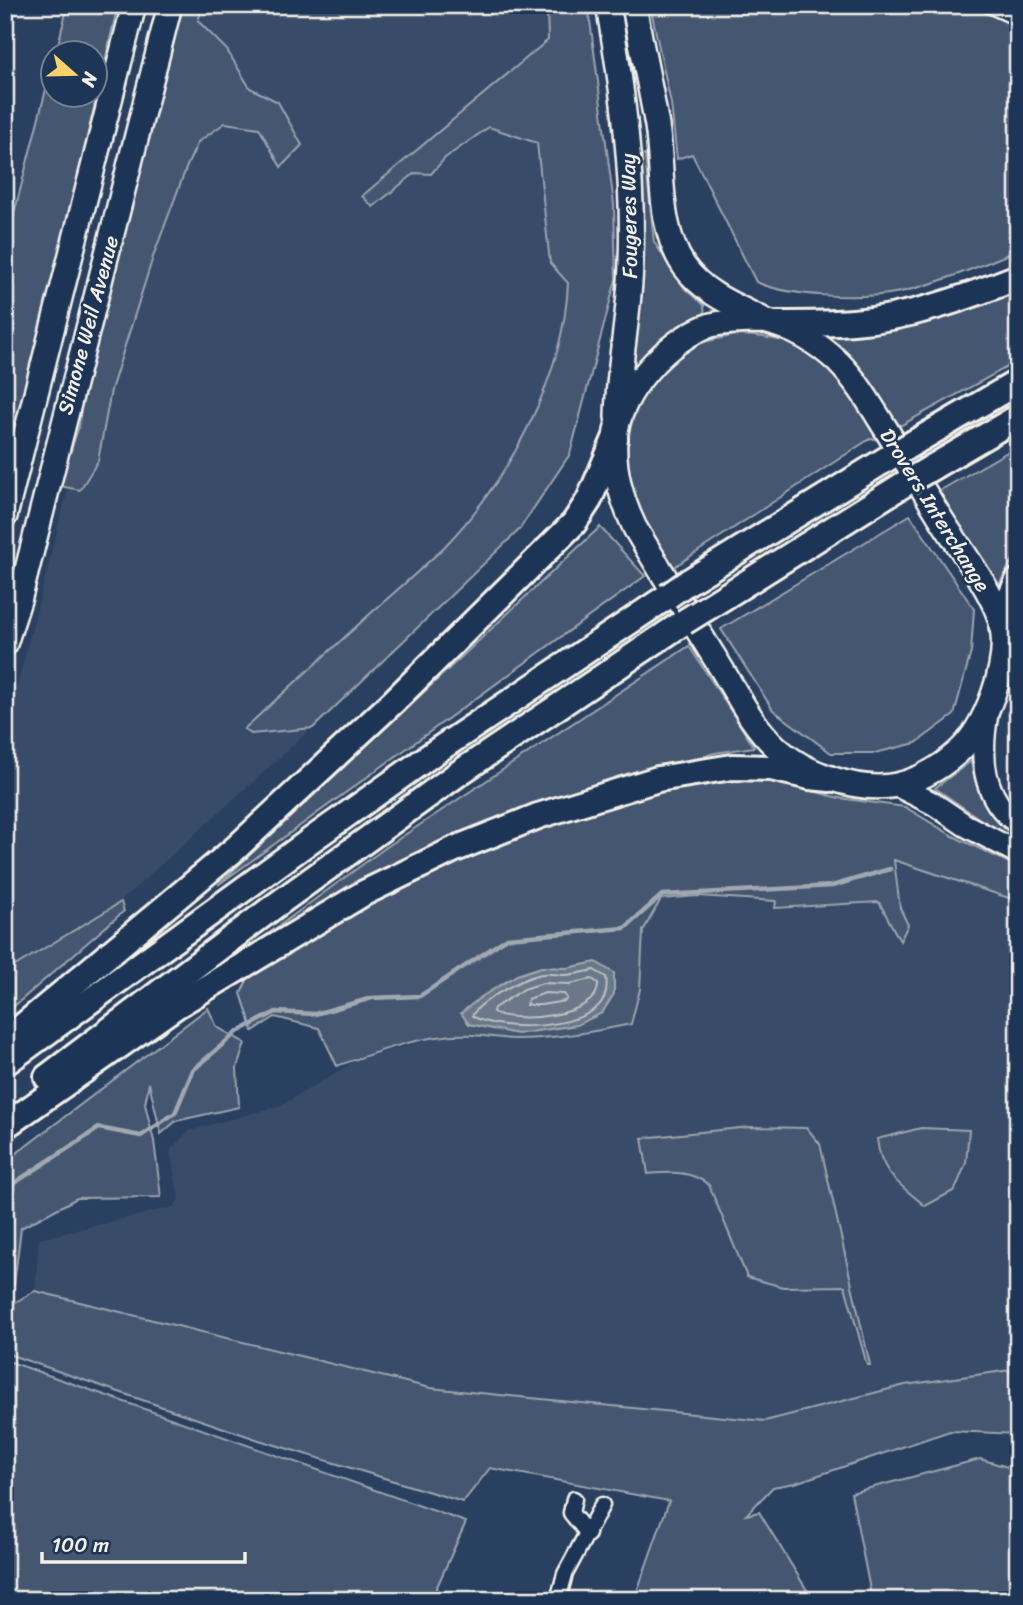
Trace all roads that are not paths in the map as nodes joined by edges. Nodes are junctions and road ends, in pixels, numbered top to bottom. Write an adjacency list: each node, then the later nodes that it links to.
1 (134, 5): 12 (highway, Simone Weil Avenue)
2 (170, 5): 15 (highway, Simone Weil Avenue)
3 (608, 5): 11 (highway, Fougeres Way)
4 (634, 5): 8 (highway, Fougeres Way)
5 (989, 5): 6 (street)
6 (1018, 18)
7 (1018, 277): 8 (highway)
8 (771, 323): 11 (highway, Drovers Interchange); 14 (highway, Drovers Interchange)
9 (1018, 383): 22 (highway, bridge)
10 (1018, 417): 23 (highway, bridge)
11 (616, 433): 17 (highway, Drovers Interchange); 21 (highway)
12 (5, 516)
13 (1018, 582): 14 (highway)
14 (1002, 627): 16 (highway, Drovers Interchange)
15 (5, 644)
16 (987, 712): 18 (highway, Drovers Interchange); 19 (main road)
17 (831, 779): 18 (highway, Drovers Interchange); 24 (highway)
18 (896, 785): 20 (main road)
19 (1018, 823)
20 (1018, 853)
21 (5, 1041)
22 (5, 1063)
23 (5, 1109)
24 (5, 1126)
25 (574, 1499): 27 (street)
26 (602, 1505): 27 (street)
27 (588, 1534): 28 (street)
28 (558, 1600)

